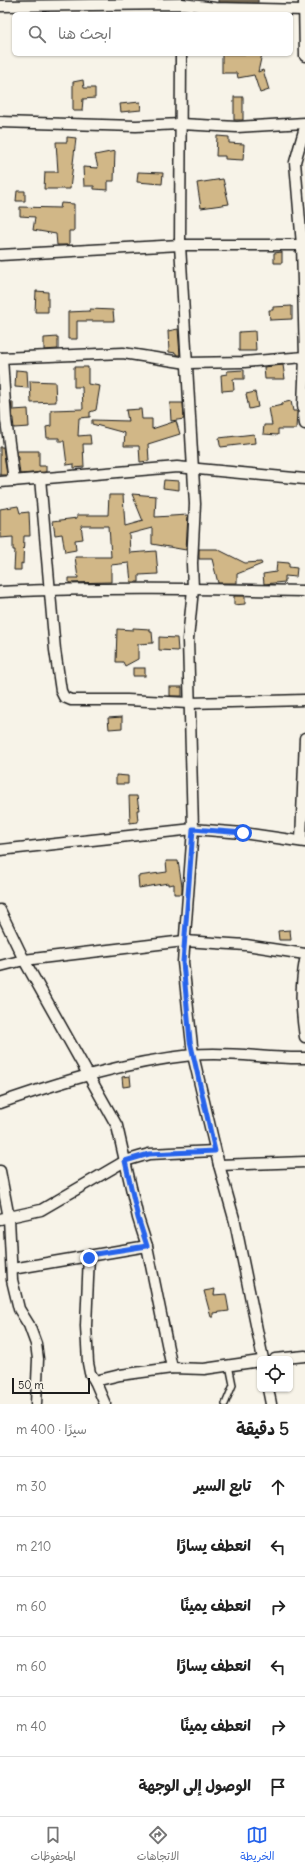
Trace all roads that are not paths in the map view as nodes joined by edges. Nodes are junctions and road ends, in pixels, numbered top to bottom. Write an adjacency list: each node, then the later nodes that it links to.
1 (304, 0): 5 (street)
2 (54, 3): 3 (street); 4 (street)
3 (0, 6)
4 (182, 6): 5 (street)
5 (305, 10): 7 (street)
6 (181, 56): 10 (street)
7 (305, 56)
8 (0, 122): 10 (street)
9 (305, 123): 10 (street)
10 (181, 124): 12 (street)
11 (305, 127): 13 (street)
12 (180, 245): 13 (street); 14 (street); 17 (street)
13 (303, 245): 15 (street)
14 (0, 255)
15 (305, 357): 17 (street); 18 (street)
16 (1, 358): 17 (street); 22 (street)
17 (187, 363): 19 (street)
18 (305, 424)
19 (193, 469): 20 (street); 21 (street); 25 (street)
20 (40, 478): 22 (street); 24 (street)
21 (305, 479)
22 (14, 481): 23 (street)
23 (0, 482)
24 (51, 589): 25 (street); 27 (street); 29 (street)
25 (193, 589): 26 (street); 29 (street)
26 (305, 591)
27 (0, 592)
28 (305, 700): 29 (street)
29 (189, 703): 31 (street)
30 (305, 738): 32 (street)
31 (193, 829): 32 (street); 33 (street); 35 (street)
32 (303, 841)
33 (0, 850)
34 (0, 910): 37 (street)
35 (184, 941): 36 (street); 37 (street); 41 (street)
36 (305, 954)
37 (24, 960): 39 (street); 43 (street)
38 (305, 961): 40 (street)
39 (0, 966)
40 (305, 1038)
41 (193, 1055): 42 (street); 43 (street); 45 (street)
42 (305, 1058)
43 (86, 1074): 44 (street); 46 (street)
44 (0, 1103)
45 (215, 1151): 46 (street); 48 (street)
46 (125, 1161): 50 (street); 51 (street)
47 (305, 1162): 48 (street)
48 (219, 1166): 54 (street)
49 (0, 1171): 50 (street)
50 (5, 1219): 53 (street)
51 (147, 1246): 52 (street); 59 (street)
52 (89, 1255): 53 (street); 60 (street)
53 (12, 1270): 62 (street)
54 (262, 1356)
55 (305, 1356): 56 (street)
56 (293, 1357)
57 (257, 1361): 58 (street)
58 (230, 1365): 59 (street); 64 (lane)
59 (172, 1368): 60 (street)
60 (95, 1381): 63 (street)
61 (269, 1392): 65 (street)
62 (36, 1404)
63 (104, 1404)
64 (225, 1404)
65 (271, 1404)

